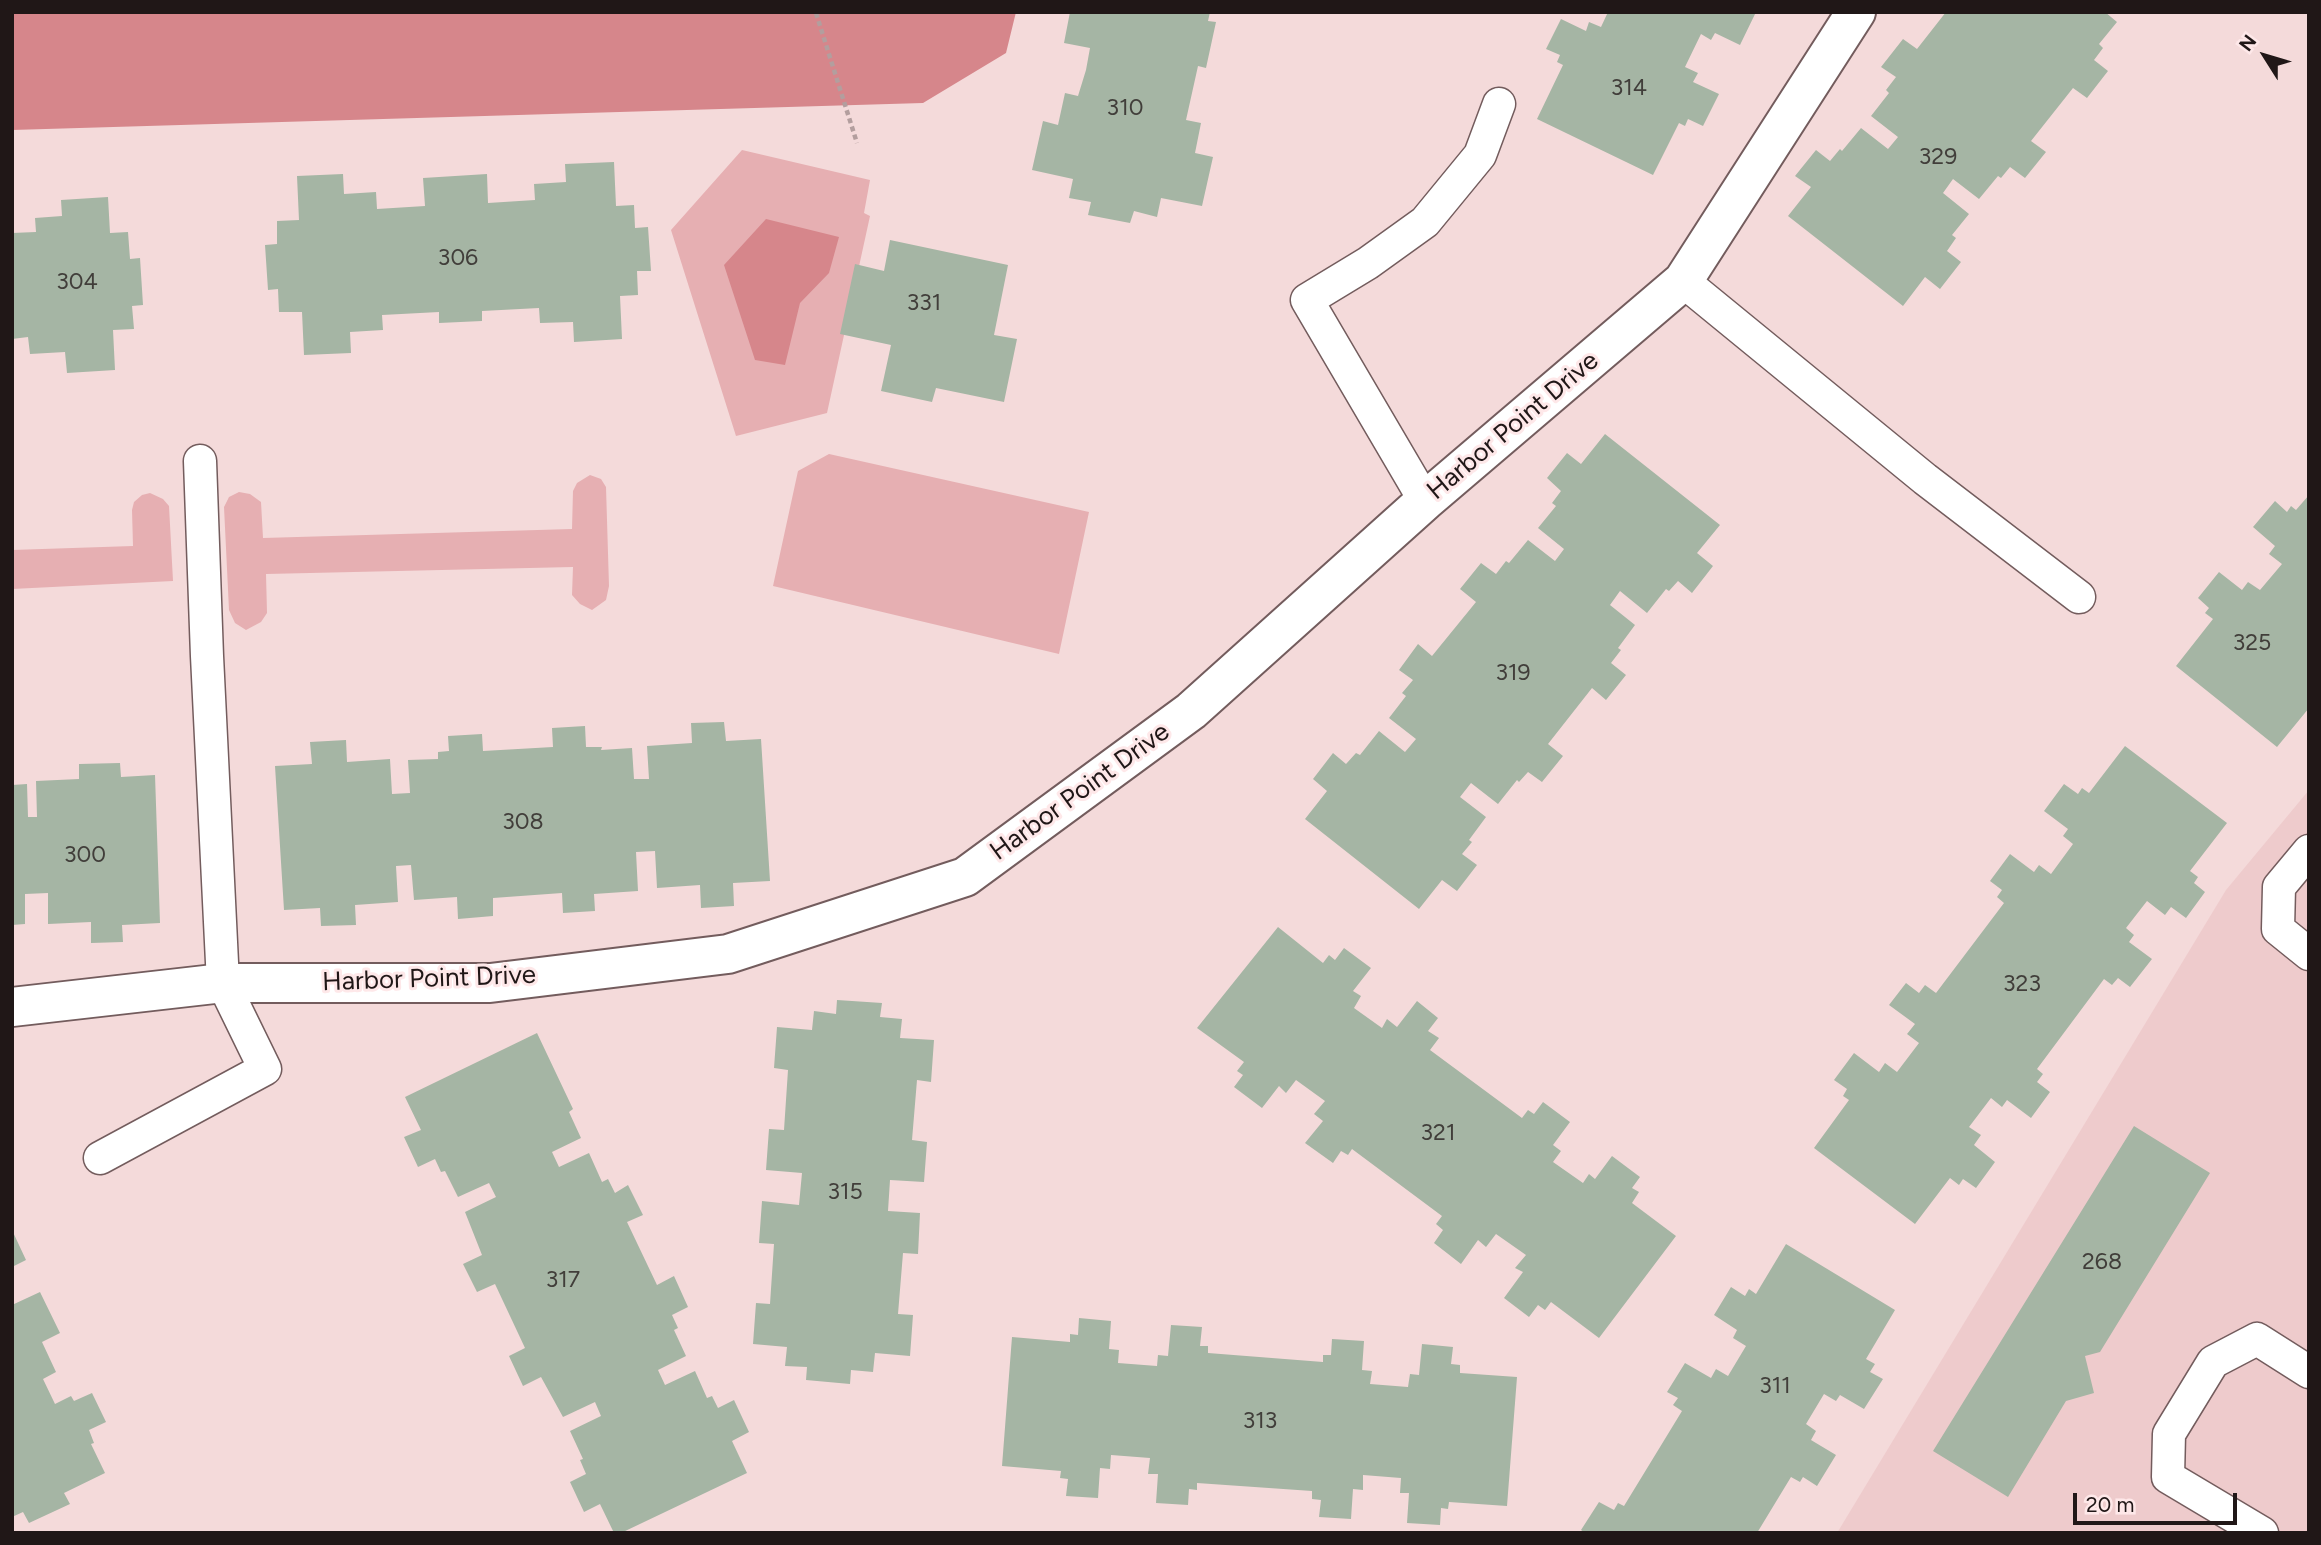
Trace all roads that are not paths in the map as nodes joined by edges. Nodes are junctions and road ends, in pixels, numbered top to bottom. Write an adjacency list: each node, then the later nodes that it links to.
1 (1856, 12): 3 (street, Harbor Point Drive)
2 (1499, 104): 5 (lane)
3 (1683, 281): 5 (street, Harbor Point Drive); 6 (lane)
4 (200, 461): 9 (lane)
5 (1425, 501): 9 (street, Harbor Point Drive)
6 (2079, 597)
7 (2309, 851): 8 (lane)
8 (2309, 954)
9 (223, 983): 10 (street, Harbor Point Drive); 11 (lane)
10 (12, 1007)
11 (100, 1158)
12 (2309, 1372): 13 (lane)
13 (2262, 1533)

